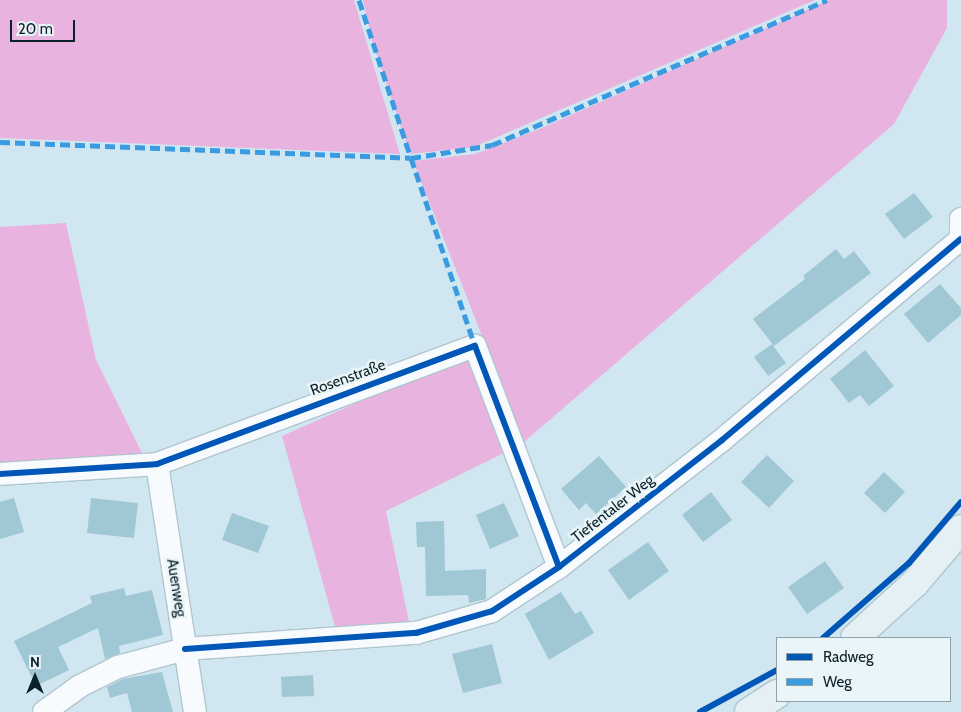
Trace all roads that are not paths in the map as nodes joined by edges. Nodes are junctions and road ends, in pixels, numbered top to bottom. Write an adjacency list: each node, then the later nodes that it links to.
1 (961, 219): 2 (street)
2 (961, 238): 6 (street, Tiefentaler Weg)
3 (157, 464): 4 (street, Rosenstraße); 6 (street, Rosenstraße); 8 (street, Auenweg)
4 (0, 474)
5 (961, 529): 7 (main road)
6 (559, 567): 8 (street, Tiefentaler Weg)
7 (856, 637)
8 (185, 649): 10 (street, Tiefentaler Weg); 11 (street, Auenweg)
9 (776, 695): 12 (main road)
10 (44, 712)
11 (195, 712)
12 (749, 712)

